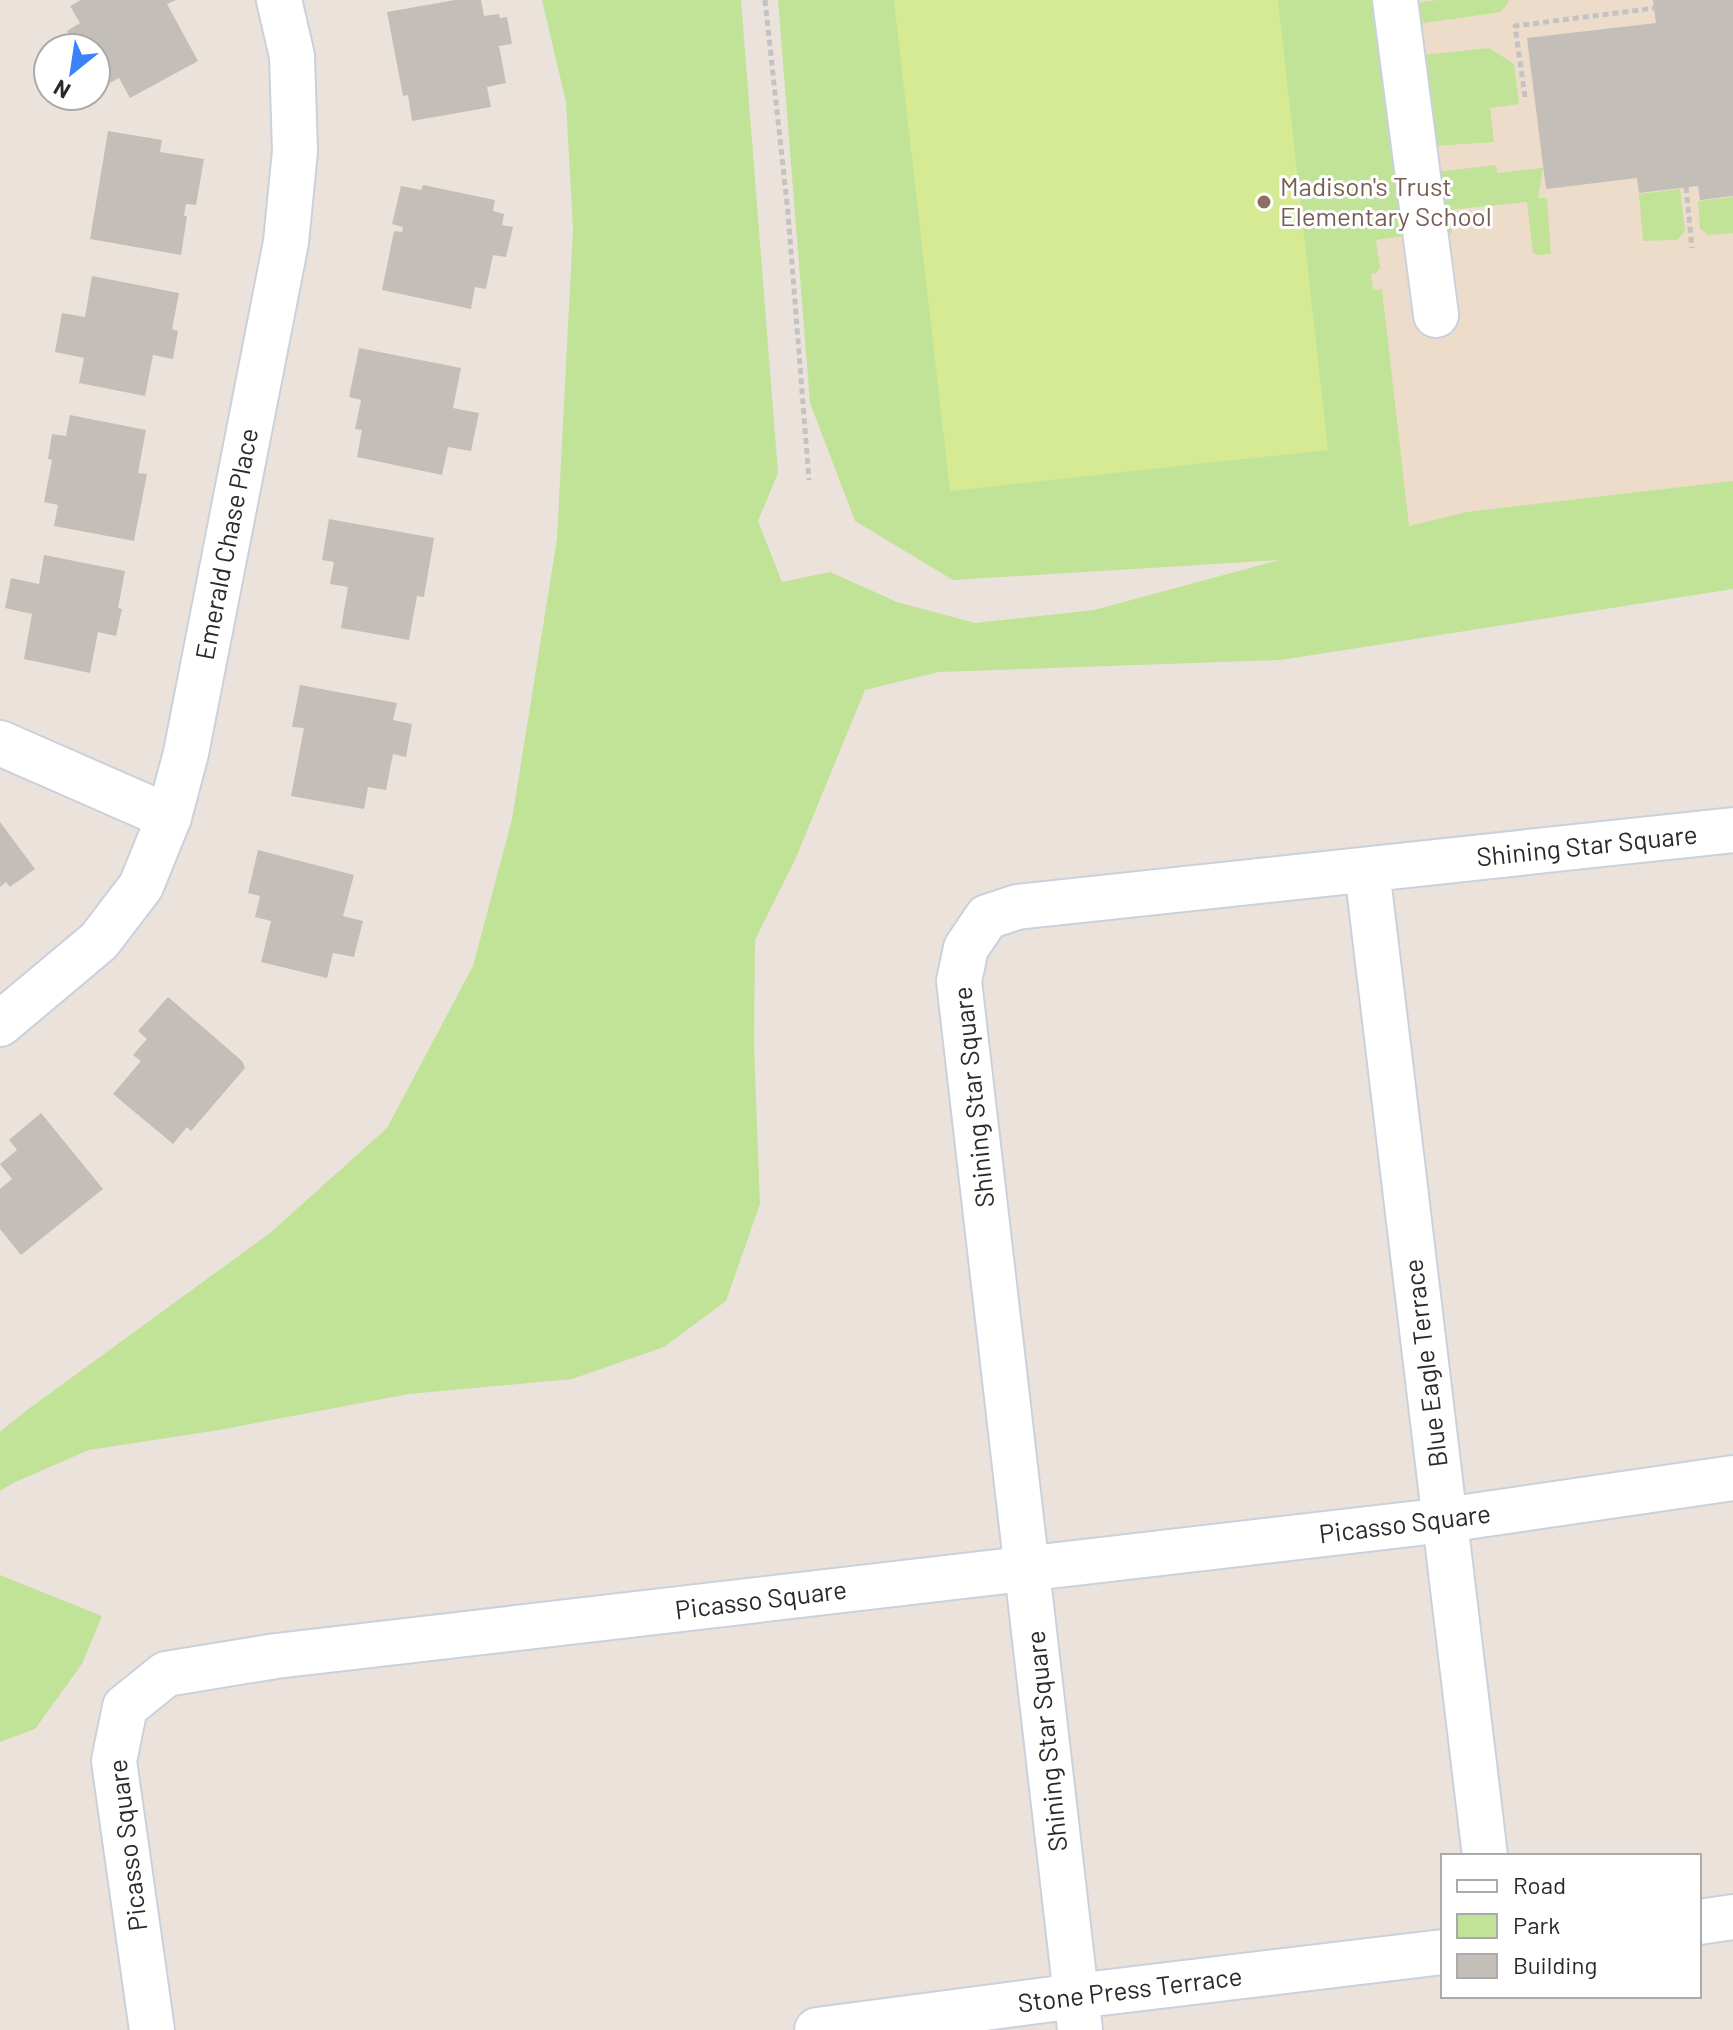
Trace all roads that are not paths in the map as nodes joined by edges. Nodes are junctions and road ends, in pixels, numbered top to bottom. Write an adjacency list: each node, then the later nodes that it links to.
1 (279, 0): 5 (street, Emerald Chase Place)
2 (1395, 0): 3 (street)
3 (1436, 315)
4 (0, 743): 5 (street)
5 (169, 817): 8 (street, Emerald Chase Place)
6 (1733, 830): 7 (street, Shining Star Square)
7 (1367, 870): 10 (street, Blue Eagle Terrace); 11 (street, Shining Star Square)
8 (0, 1024)
9 (1733, 1478): 10 (street, Picasso Square)
10 (1445, 1520): 11 (street, Picasso Square); 12 (street, Blue Eagle Terrace)
11 (1028, 1569): 16 (street, Shining Star Square); 17 (street, Picasso Square)
12 (1485, 1854)
13 (1733, 1917): 14 (street)
14 (1701, 1922)
15 (1441, 1952): 16 (street, Stone Press Terrace)
16 (1078, 2013): 18 (street, Stone Press Terrace)
17 (152, 2030)
18 (817, 2030)

